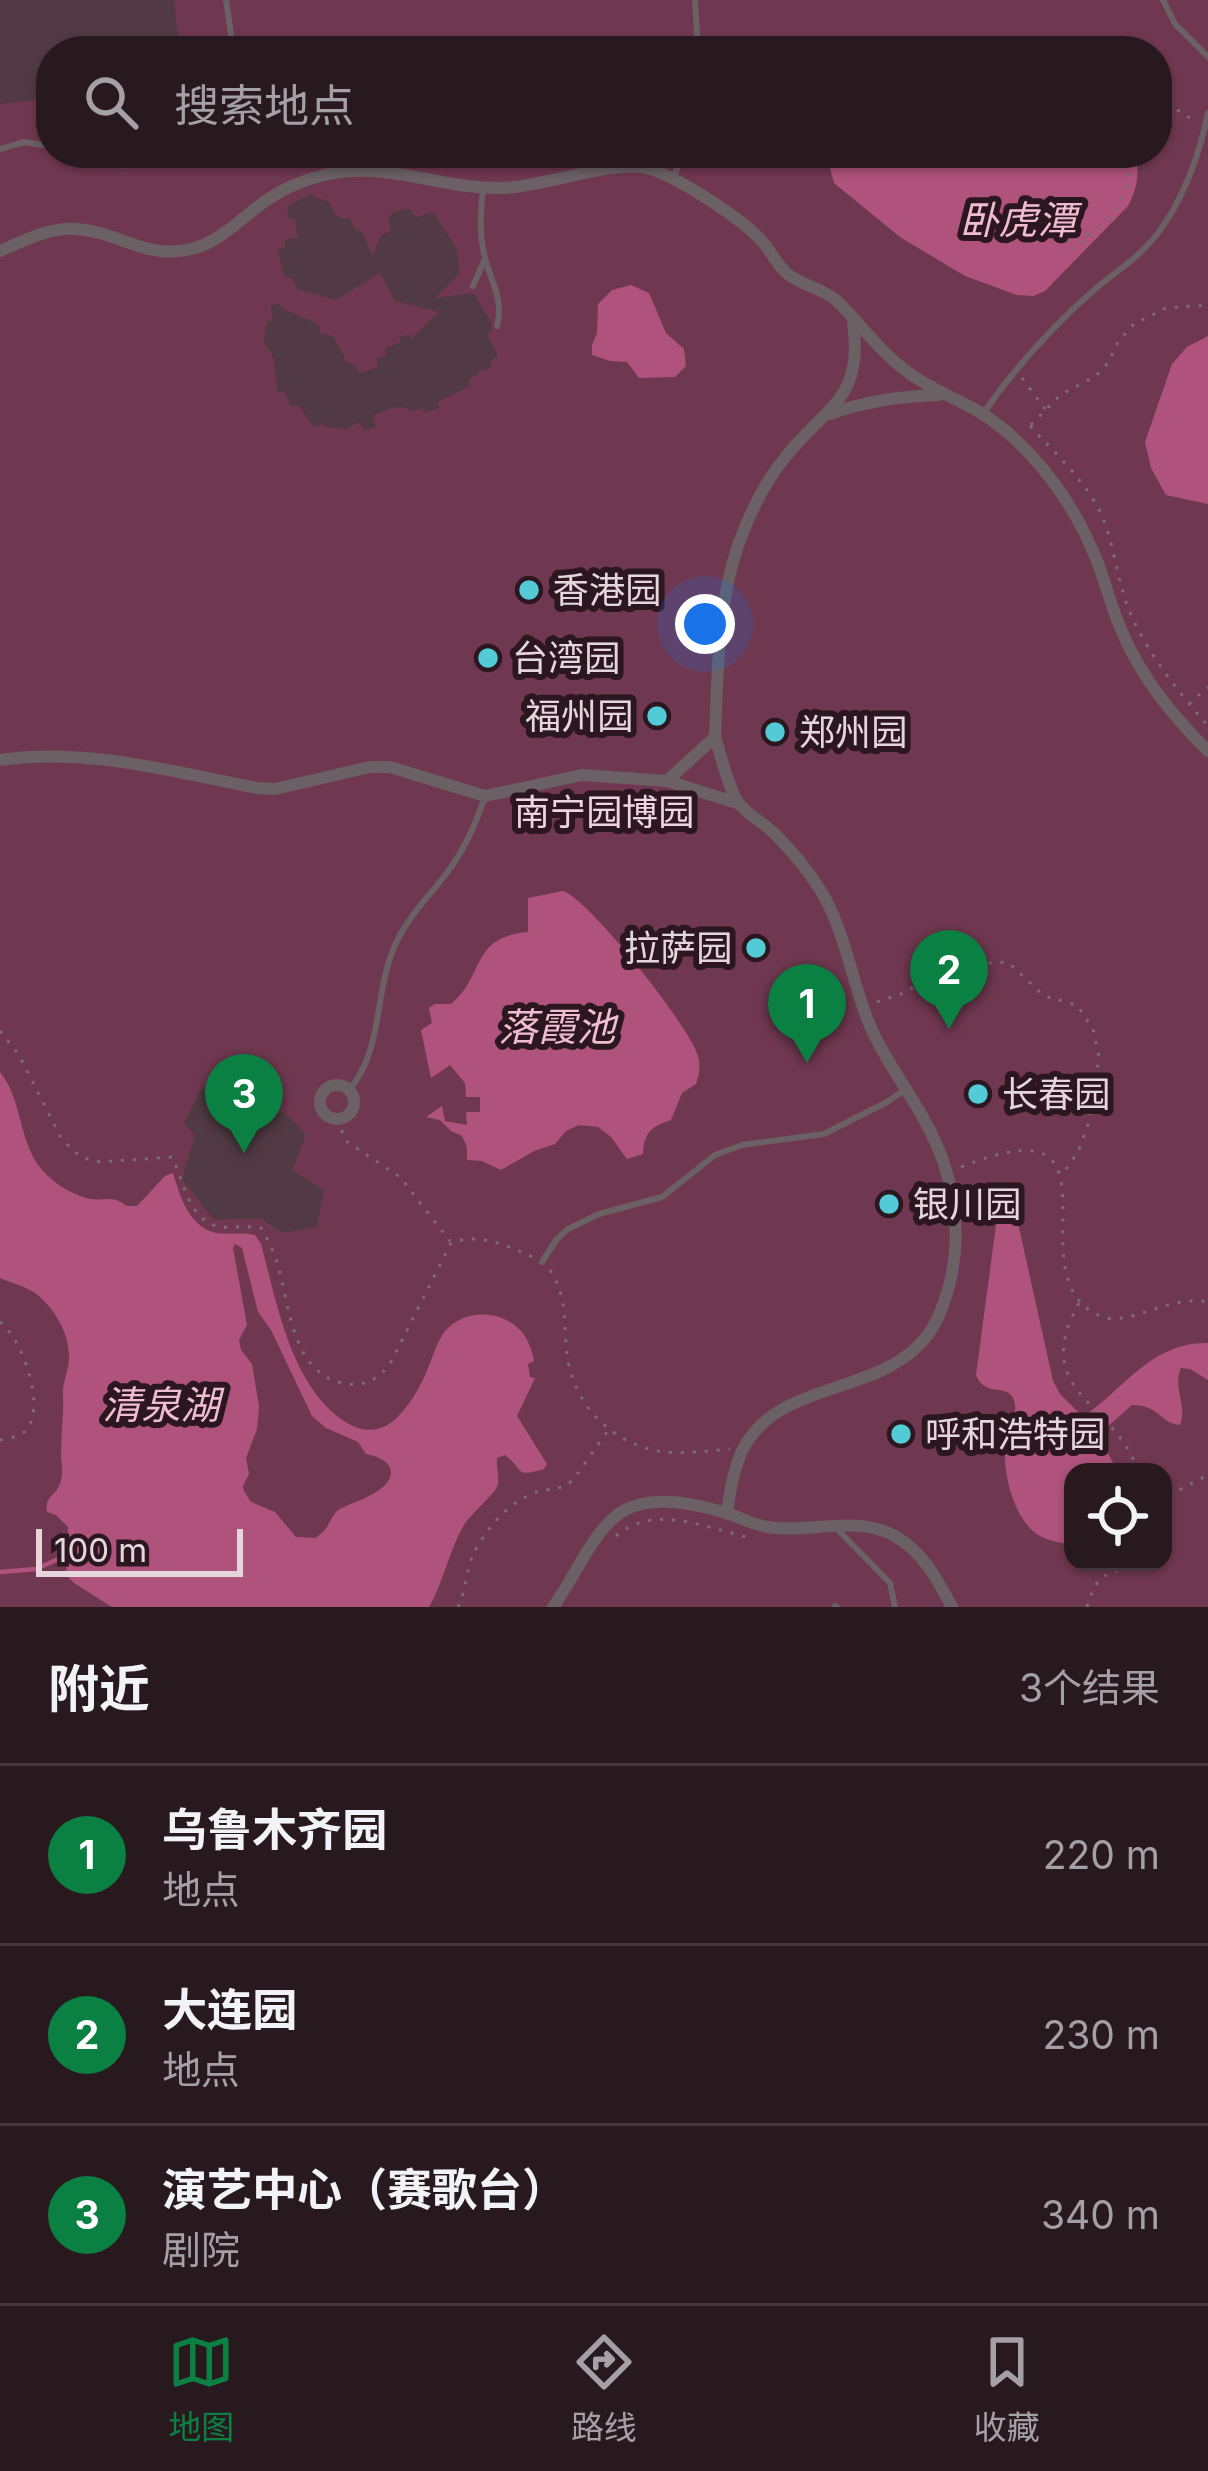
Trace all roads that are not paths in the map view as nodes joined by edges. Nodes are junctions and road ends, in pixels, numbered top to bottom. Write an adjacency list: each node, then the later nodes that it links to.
1 (226, 0): 4 (lane)
2 (695, 0): 5 (lane)
3 (1163, 0): 6 (lane)
4 (231, 36)
5 (697, 36)
6 (1208, 57)
7 (1208, 113): 8 (lane)
8 (1205, 125): 23 (lane)
9 (36, 144): 10 (lane)
10 (0, 149)
11 (623, 168): 15 (street)
12 (648, 168): 14 (street)
13 (677, 168): 14 (lane)
14 (673, 178): 19 (street)
15 (483, 189): 16 (street); 17 (lane)
16 (0, 251)
17 (485, 259): 18 (lane); 20 (lane)
18 (473, 286)
19 (853, 320): 21 (street); 22 (street)
20 (497, 326)
21 (942, 394): 22 (street); 23 (street)
22 (829, 414): 24 (street)
23 (983, 414): 25 (street)
24 (715, 737): 27 (street); 29 (street)
25 (1208, 751)
26 (0, 760): 28 (street)
27 (667, 781): 28 (street); 29 (street)
28 (484, 796): 31 (lane)
29 (737, 802): 30 (street)
30 (906, 1089): 32 (lane); 33 (street)
31 (349, 1090): 31 (street)
32 (542, 1262)
33 (727, 1513): 34 (street); 35 (street)
34 (833, 1526): 36 (lane); 37 (street)
35 (553, 1607)
36 (895, 1607)
37 (952, 1607)

